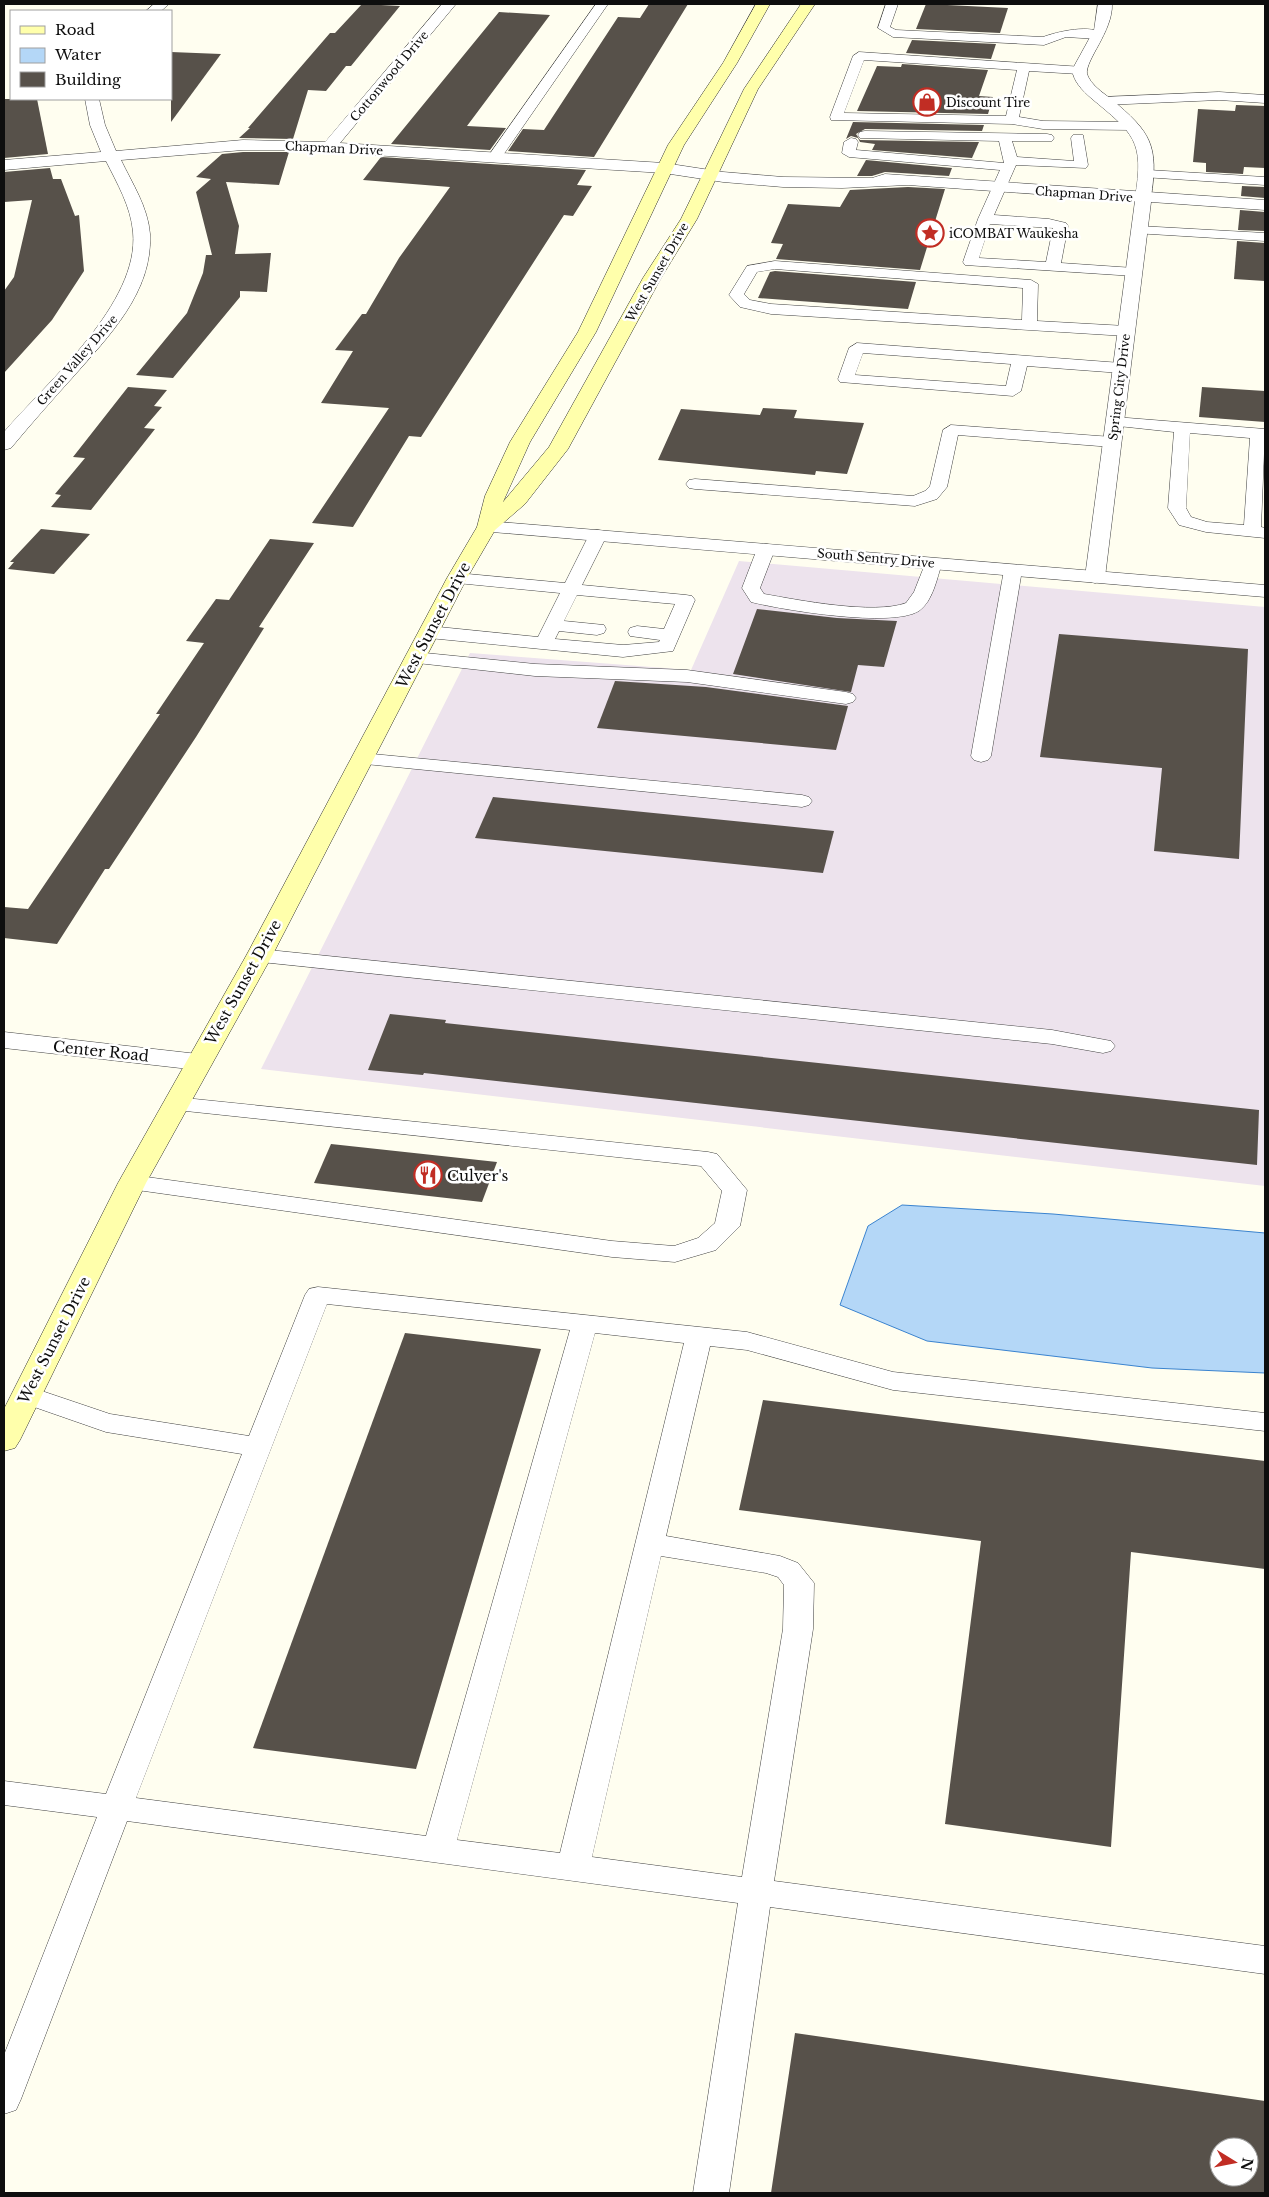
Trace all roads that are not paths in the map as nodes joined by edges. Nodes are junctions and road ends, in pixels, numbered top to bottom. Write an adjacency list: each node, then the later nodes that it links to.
1 (449, 4): 20 (street, Cottonwood Drive)
2 (602, 4): 22 (lane)
3 (808, 4): 6 (main road, West Sunset Drive)
4 (892, 4): 7 (lane)
5 (1105, 4): 7 (street)
6 (774, 15): 25 (main road, West Sunset Drive); 26 (main road, West Sunset Drive)
7 (1098, 35): 9 (street)
8 (1024, 66): 9 (lane); 13 (lane); 13 (lane)
9 (1079, 70): 12 (street)
10 (1265, 99): 12 (lane)
11 (92, 100): 21 (street, Green Valley Drive)
12 (1104, 101): 14 (street)
13 (1012, 120): 14 (lane)
14 (1132, 126): 18 (street)
15 (865, 135): 16 (lane)
16 (1004, 137): 17 (lane); 23 (lane)
17 (1078, 138): 18 (lane); 23 (lane)
18 (1142, 138): 27 (street, Spring City Drive)
19 (851, 142): 23 (lane)
20 (329, 147): 21 (street, Chapman Drive); 22 (street, Chapman Drive)
21 (112, 156): 24 (street, Chapman Drive); 44 (street, Green Valley Drive)
22 (494, 158): 25 (street, Chapman Drive)
23 (1010, 164): 29 (lane)
24 (4, 166)
25 (664, 168): 26 (street, Chapman Drive); 51 (main road, West Sunset Drive)
26 (712, 170): 29 (street, Chapman Drive); 51 (main road, West Sunset Drive)
27 (1148, 174): 28 (lane); 30 (street, Spring City Drive)
28 (1265, 181)
29 (997, 188): 30 (street, Chapman Drive); 32 (lane)
30 (1143, 198): 31 (street, Chapman Drive); 33 (street, Spring City Drive)
31 (1265, 205)
32 (985, 219): 35 (lane); 35 (lane)
33 (1139, 230): 34 (lane); 36 (street, Spring City Drive)
34 (1265, 237)
35 (1053, 266): 36 (lane)
36 (1134, 272): 38 (street, Spring City Drive)
37 (1029, 326): 37 (lane); 38 (lane)
38 (1126, 331): 41 (street, Spring City Drive)
39 (888, 350): 40 (lane); 42 (lane); 42 (lane)
40 (1020, 360): 41 (lane); 42 (lane)
41 (1122, 368): 45 (street, Spring City Drive)
42 (879, 381)
43 (4, 420): 44 (street)
44 (24, 421): 49 (street, Green Valley Drive)
45 (1115, 422): 46 (lane); 48 (street, Spring City Drive)
46 (1182, 428): 47 (lane); 52 (lane)
47 (1262, 434): 52 (lane)
48 (1112, 442): 50 (lane); 57 (street, Spring City Drive)
49 (4, 444)
50 (695, 484)
51 (487, 527): 53 (street, South Sentry Drive); 58 (main road, West Sunset Drive)
52 (1259, 532)
53 (598, 535): 54 (street, South Sentry Drive); 59 (lane)
54 (766, 549): 55 (street, South Sentry Drive); 55 (lane)
55 (933, 563): 56 (street, South Sentry Drive)
56 (1013, 570): 57 (street, South Sentry Drive); 69 (lane)
57 (1095, 577): 60 (street, South Sentry Drive)
58 (457, 578): 59 (lane); 63 (main road, West Sunset Drive)
59 (571, 589): 61 (lane); 65 (lane)
60 (1265, 591)
61 (552, 625): 62 (lane); 66 (lane)
62 (597, 629)
63 (429, 632): 66 (lane); 67 (main road, West Sunset Drive)
64 (636, 632): 65 (lane)
65 (671, 635): 66 (lane)
66 (544, 643)
67 (415, 658): 68 (lane); 70 (main road, West Sunset Drive)
68 (846, 698)
69 (981, 756)
70 (362, 759): 71 (lane); 72 (main road, West Sunset Drive)
71 (802, 801)
72 (259, 956): 74 (lane); 75 (main road, West Sunset Drive)
73 (4, 1040): 75 (street, Center Road)
74 (1103, 1046)
75 (198, 1062): 76 (main road, West Sunset Drive)
76 (175, 1104): 77 (main road, West Sunset Drive); 77 (lane)
77 (132, 1183): 80 (main road, West Sunset Drive)
78 (585, 1324): 79 (lane); 83 (lane); 87 (lane)
79 (699, 1336): 81 (lane); 84 (lane)
80 (27, 1395): 82 (main road, West Sunset Drive); 83 (lane)
81 (1265, 1422)
82 (5, 1436)
83 (258, 1447): 86 (lane)
84 (649, 1544): 88 (lane); 89 (lane)
85 (4, 1793): 86 (lane)
86 (116, 1808): 87 (lane); 91 (lane)
87 (438, 1850): 88 (lane)
88 (573, 1868): 89 (lane)
89 (756, 1892): 90 (lane); 92 (lane)
90 (1265, 1960)
91 (4, 2099)
92 (711, 2193)

